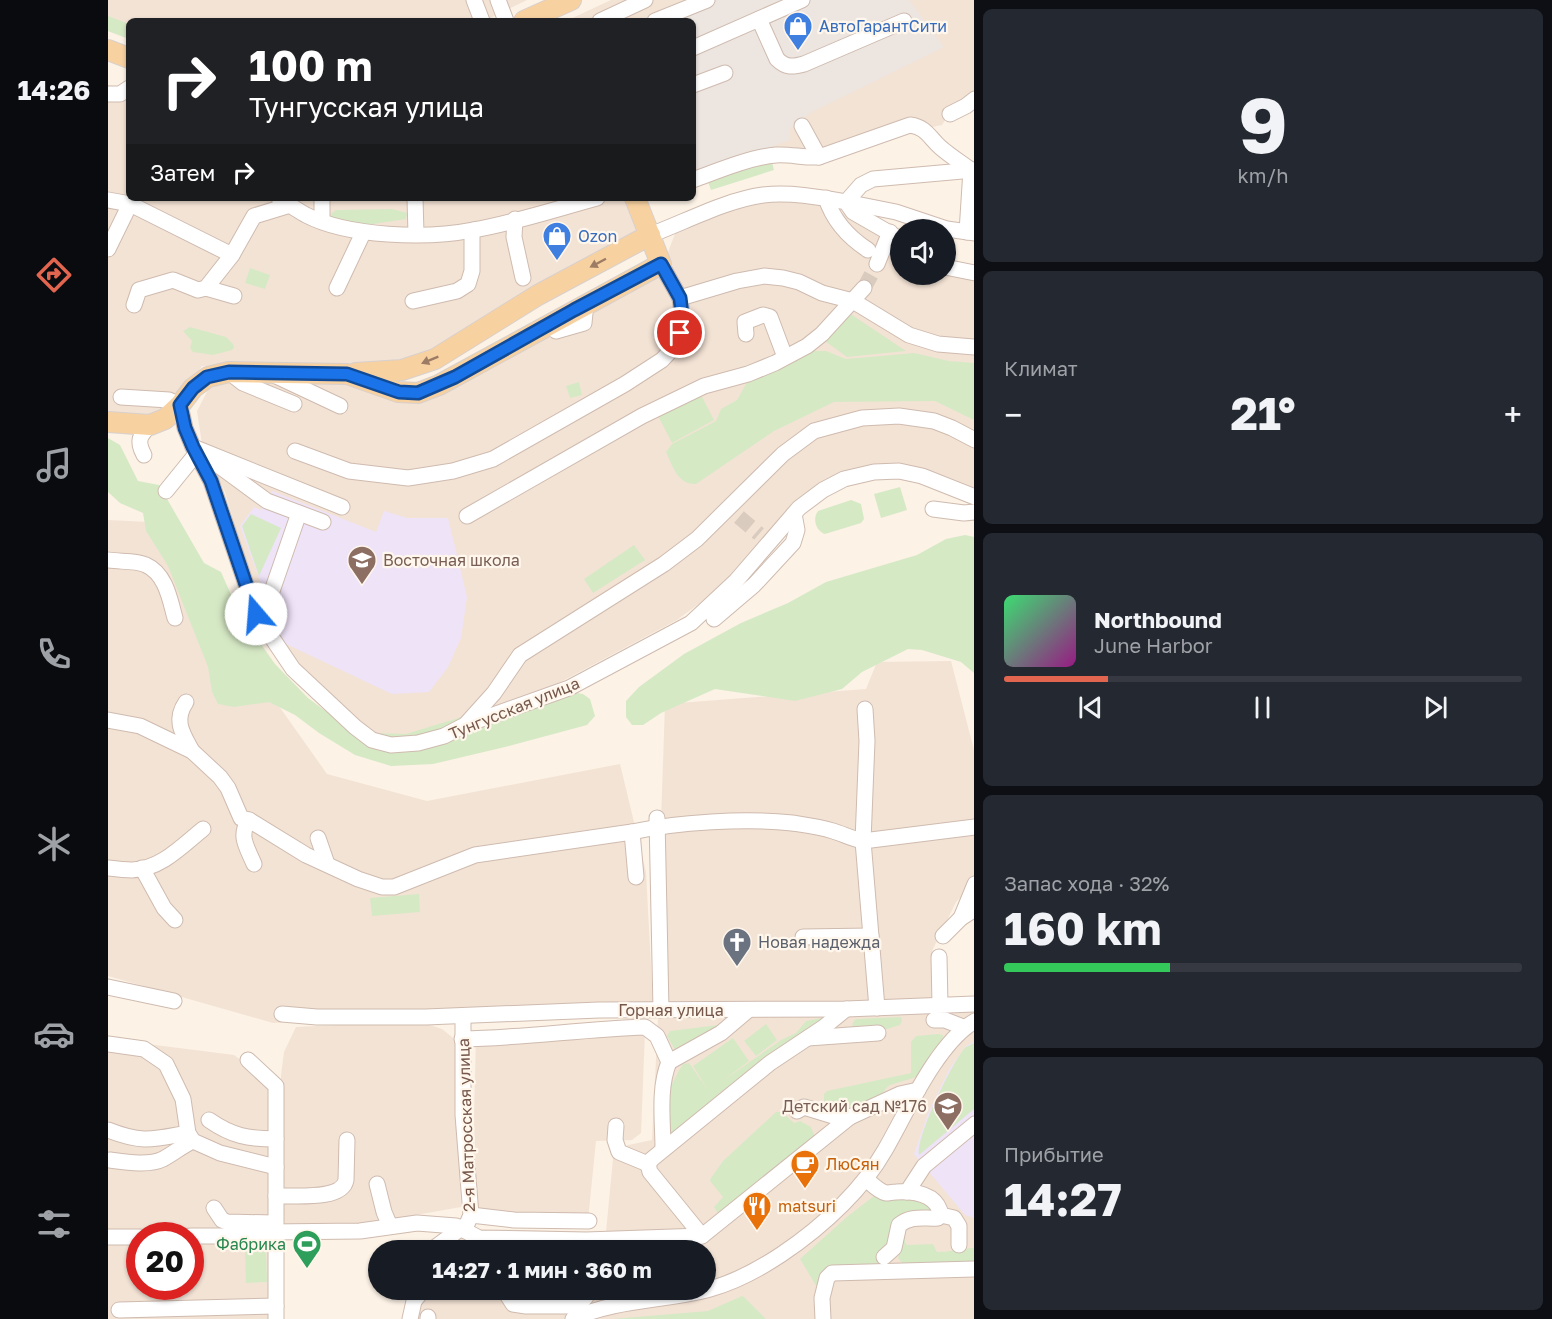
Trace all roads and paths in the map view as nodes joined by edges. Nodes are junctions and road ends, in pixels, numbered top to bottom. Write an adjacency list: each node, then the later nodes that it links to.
1 (474, 0): 7 (street)
2 (498, 0): 8 (street)
3 (571, 0): 9 (main road)
4 (645, 0): 10 (street)
5 (707, 0): 11 (street)
6 (802, 0): 12 (street)
7 (481, 18)
8 (505, 18)
9 (531, 18)
10 (606, 18)
11 (663, 18)
12 (759, 19): 13 (street); 14 (street)
13 (904, 21)
14 (696, 47)
15 (108, 50): 16 (main road)
16 (126, 57)
17 (725, 73): 18 (street)
18 (696, 84)
19 (974, 100): 20 (street)
20 (950, 114)
21 (802, 126): 22 (street)
22 (819, 157): 23 (street); 24 (street)
23 (973, 170): 32 (street); 39 (street)
24 (696, 179)
25 (826, 198): 32 (street); 41 (street); 44 (street)
26 (108, 200): 33 (street)
27 (284, 201): 35 (street); 45 (street)
28 (322, 201): 35 (street)
29 (416, 201): 40 (street)
30 (585, 201): 34 (street)
31 (640, 201): 41 (main road)
32 (846, 202): 38 (street); 39 (street)
33 (130, 204): 43 (street); 45 (street)
34 (515, 219): 36 (street); 50 (street)
35 (322, 221): 37 (street)
36 (472, 231): 40 (street); 56 (street)
37 (363, 233): 40 (street); 52 (street)
38 (890, 233)
39 (971, 233)
40 (416, 234)
41 (650, 235): 46 (main road); 66 (main road, one-way to 66)
42 (890, 244): 47 (street)
43 (108, 249)
44 (868, 250)
45 (232, 255): 51 (street)
46 (661, 264): 55 (street); 59 (main road)
47 (877, 264)
48 (956, 269): 49 (street)
49 (974, 273)
50 (523, 278)
51 (206, 288): 54 (street); 58 (street)
52 (337, 288)
53 (864, 288): 57 (street)
54 (234, 296)
55 (680, 298): 57 (street); 75 (street)
56 (413, 301)
57 (853, 301): 62 (street); 63 (street)
58 (134, 305)
59 (582, 305): 60 (street); 66 (main road)
60 (556, 331)
61 (746, 334): 63 (street)
62 (974, 347)
63 (785, 357): 84 (street)
64 (229, 372): 65 (main road); 68 (main road); 69 (street)
65 (269, 373): 66 (main road); 70 (street)
66 (347, 374)
67 (121, 397): 68 (street)
68 (180, 405): 72 (main road); 74 (street, Тунгусская улица)
69 (294, 405)
70 (340, 406)
71 (108, 422): 72 (main road)
72 (150, 425): 76 (street)
73 (974, 440): 93 (street)
74 (194, 450): 77 (street); 79 (street); 82 (street); 93 (street, Тунгусская улица)
75 (295, 451)
76 (144, 455)
77 (166, 491)
78 (974, 497): 83 (street, Тунгусская улица)
79 (342, 507)
80 (933, 509): 81 (street)
81 (974, 512)
82 (299, 513): 85 (street); 87 (street)
83 (794, 514): 89 (street); 93 (street, Тунгусская улица)
84 (467, 516)
85 (323, 522)
86 (108, 560): 88 (street)
87 (272, 591)
88 (175, 618)
89 (714, 620)
90 (186, 702): 94 (street)
91 (865, 709): 101 (street)
92 (108, 720): 94 (street)
93 (465, 725)
94 (192, 752): 95 (street)
95 (249, 820): 102 (street); 103 (street)
96 (657, 822): 99 (street); 101 (street); 120 (street)
97 (974, 826): 101 (street)
98 (203, 829): 105 (street)
99 (632, 832): 103 (street); 106 (street)
100 (318, 838): 103 (street)
101 (863, 841): 111 (street)
102 (254, 864)
103 (327, 864)
104 (108, 868): 105 (street)
105 (142, 868): 110 (street)
106 (636, 877)
107 (974, 886): 109 (street)
108 (974, 910): 109 (street)
109 (961, 918): 112 (street)
110 (175, 920)
111 (871, 936): 113 (street); 118 (street)
112 (943, 936)
113 (803, 937)
114 (939, 957): 122 (street)
115 (108, 987): 116 (street)
116 (174, 1001)
117 (974, 1004): 122 (street, Горная улица)
118 (877, 1008): 119 (street, Горная улица); 122 (street, Горная улица)
119 (846, 1009): 121 (street, Горная улица); 127 (street)
120 (662, 1010): 121 (street, Горная улица); 124 (street, Горная улица)
121 (747, 1011): 131 (street)
122 (937, 1013): 125 (street)
123 (282, 1014): 124 (street, Горная улица)
124 (463, 1016): 128 (street, 2-я Матросская улица)
125 (969, 1024): 132 (street)
126 (878, 1033): 127 (street)
127 (805, 1038): 142 (street)
128 (462, 1039): 131 (street); 151 (street, 2-я Матросская улица)
129 (108, 1044): 139 (street)
130 (248, 1060): 140 (street)
131 (669, 1062): 142 (street)
132 (918, 1090): 134 (street); 146 (street)
133 (797, 1111): 134 (street)
134 (850, 1117): 158 (street)
135 (209, 1120): 140 (street)
136 (974, 1125): 148 (street)
137 (616, 1126): 144 (street)
138 (108, 1130): 139 (street)
139 (191, 1137): 143 (street); 145 (street)
140 (276, 1139): 145 (street)
141 (347, 1140): 149 (street)
142 (663, 1149): 144 (street)
143 (110, 1160)
144 (648, 1164): 158 (street)
145 (276, 1167): 149 (street)
146 (866, 1179): 148 (street); 173 (street)
147 (377, 1184): 154 (street)
148 (907, 1192): 152 (street)
149 (276, 1196): 155 (street)
150 (214, 1208): 155 (street)
151 (471, 1215): 153 (street); 156 (street, 2-я Матросская улица)
152 (941, 1215): 164 (street); 165 (street)
153 (590, 1221)
154 (390, 1226): 155 (street); 156 (street)
155 (276, 1228): 157 (street); 171 (street)
156 (461, 1228): 161 (street, 2-я Матросская улица); 162 (street)
157 (204, 1236)
158 (702, 1236): 163 (street)
159 (108, 1237): 160 (street)
160 (126, 1237)
161 (445, 1240)
162 (510, 1240)
163 (650, 1240)
164 (959, 1245)
165 (884, 1257)
166 (974, 1269): 174 (street)
167 (415, 1300): 172 (street)
168 (510, 1300): 169 (street)
169 (583, 1300)
170 (119, 1310): 171 (street)
171 (276, 1313)
172 (410, 1319)
173 (573, 1319)
174 (823, 1319)

